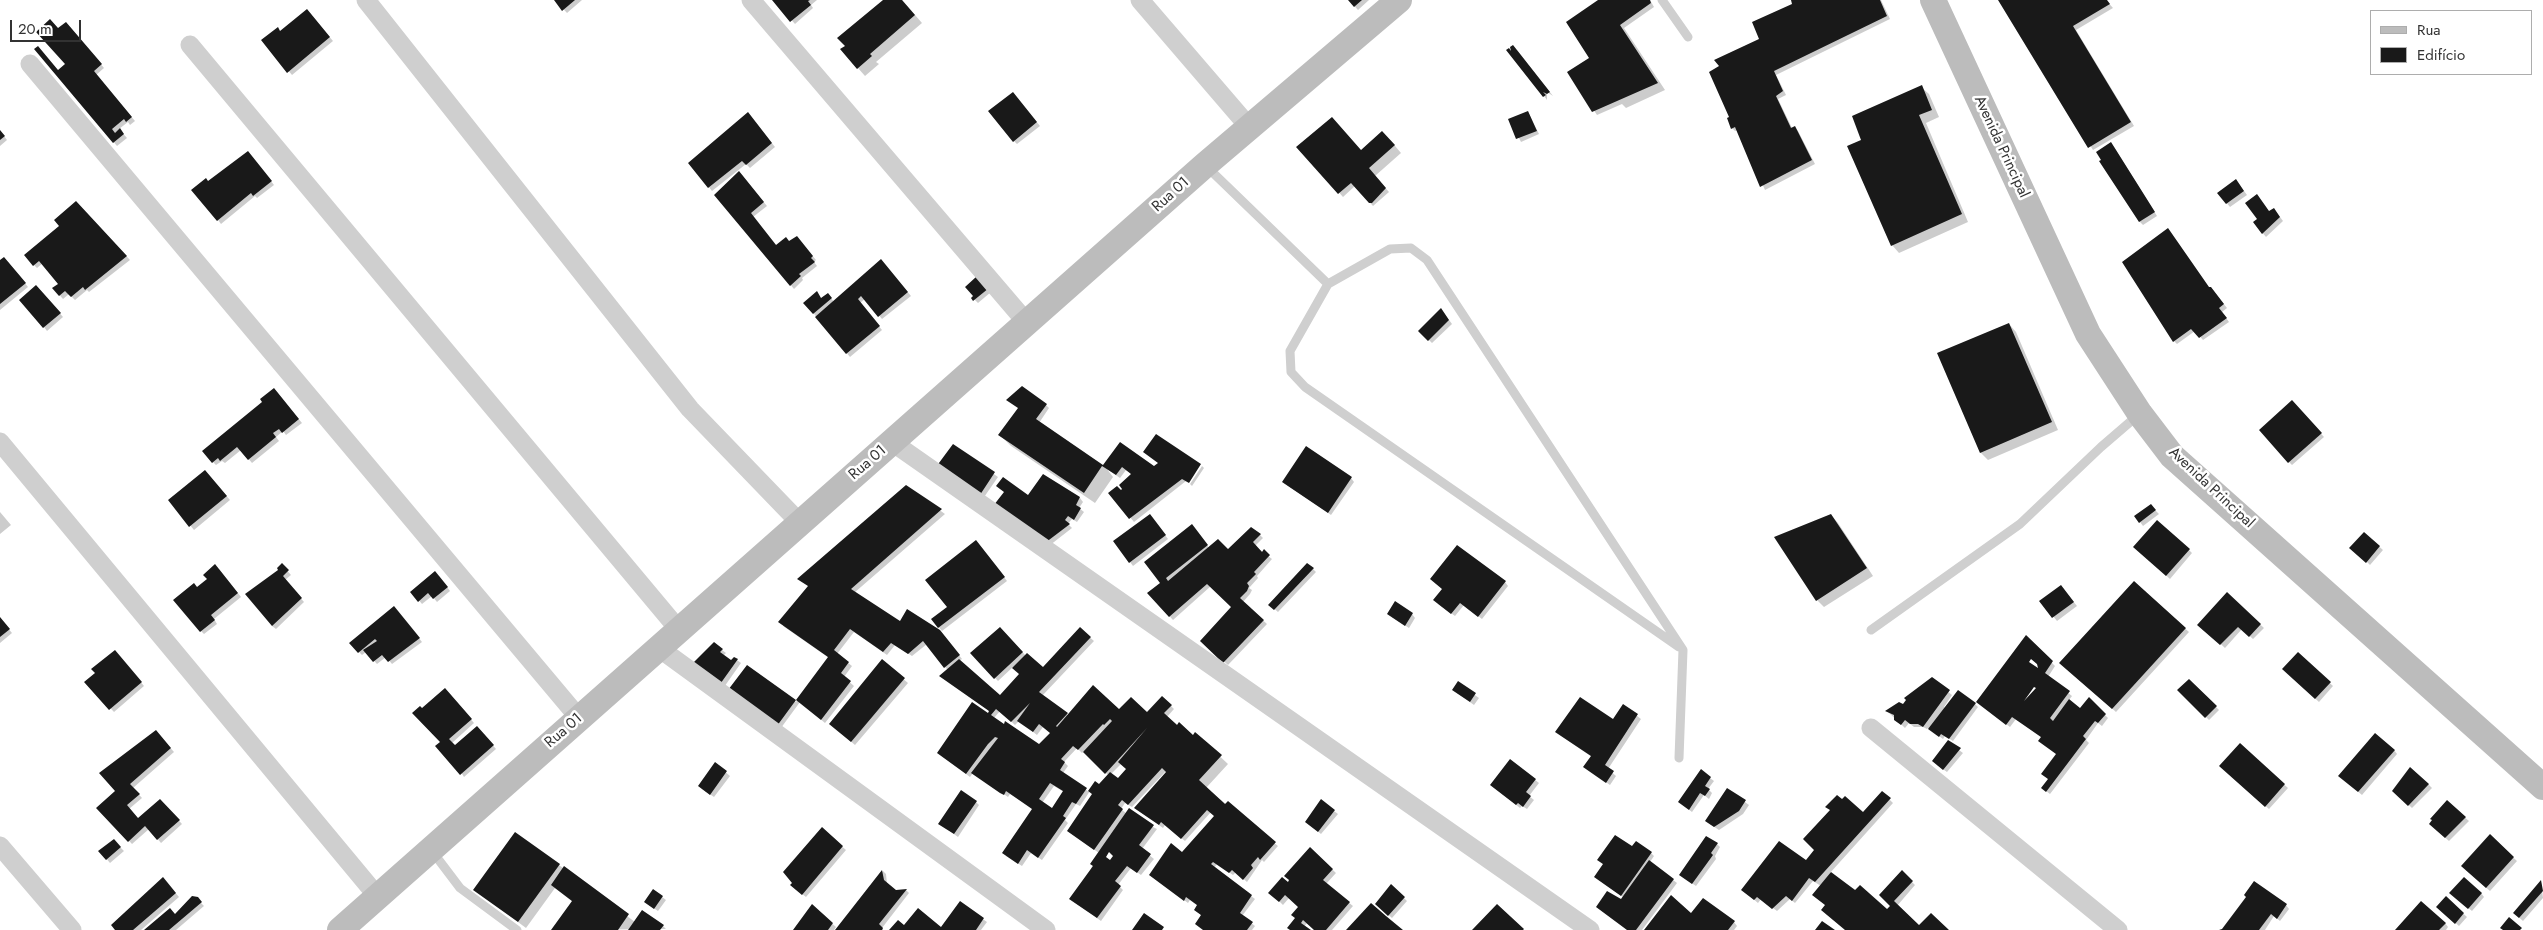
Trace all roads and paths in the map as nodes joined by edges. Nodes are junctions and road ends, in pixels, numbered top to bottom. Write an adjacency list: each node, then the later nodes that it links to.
1 (366, 0): 17 (street)
2 (751, 0): 13 (street)
3 (1140, 0): 10 (street)
4 (1399, 0): 10 (street, Rua 01)
5 (1662, 0): 7 (lane)
6 (1933, 0): 14 (street, Avenida Principal)
7 (1688, 37)
8 (190, 45): 18 (street)
9 (30, 64): 22 (street)
10 (1250, 128): 11 (street, Rua 01)
11 (1205, 165): 12 (lane); 13 (street, Rua 01)
12 (1328, 284): 21 (lane); 21 (lane)
13 (1027, 323): 16 (street, Rua 01)
14 (2140, 414): 19 (lane); 25 (street, Avenida Principal)
15 (0, 442): 28 (street)
16 (892, 442): 17 (street, Rua 01); 33 (street)
17 (800, 523): 18 (street, Rua 01)
18 (679, 630): 20 (street, Rua 01)
19 (1871, 630)
20 (659, 648): 22 (street, Rua 01); 32 (street)
21 (1683, 650): 24 (lane)
22 (579, 718): 27 (street, Rua 01)
23 (1871, 728): 34 (street)
24 (1679, 758)
25 (2543, 787)
26 (0, 846): 29 (street)
27 (430, 849): 28 (street, Rua 01); 31 (lane)
28 (378, 897): 30 (street, Rua 01)
29 (72, 930)
30 (340, 930)
31 (518, 930)
32 (1046, 930)
33 (1590, 930)
34 (2118, 930)

